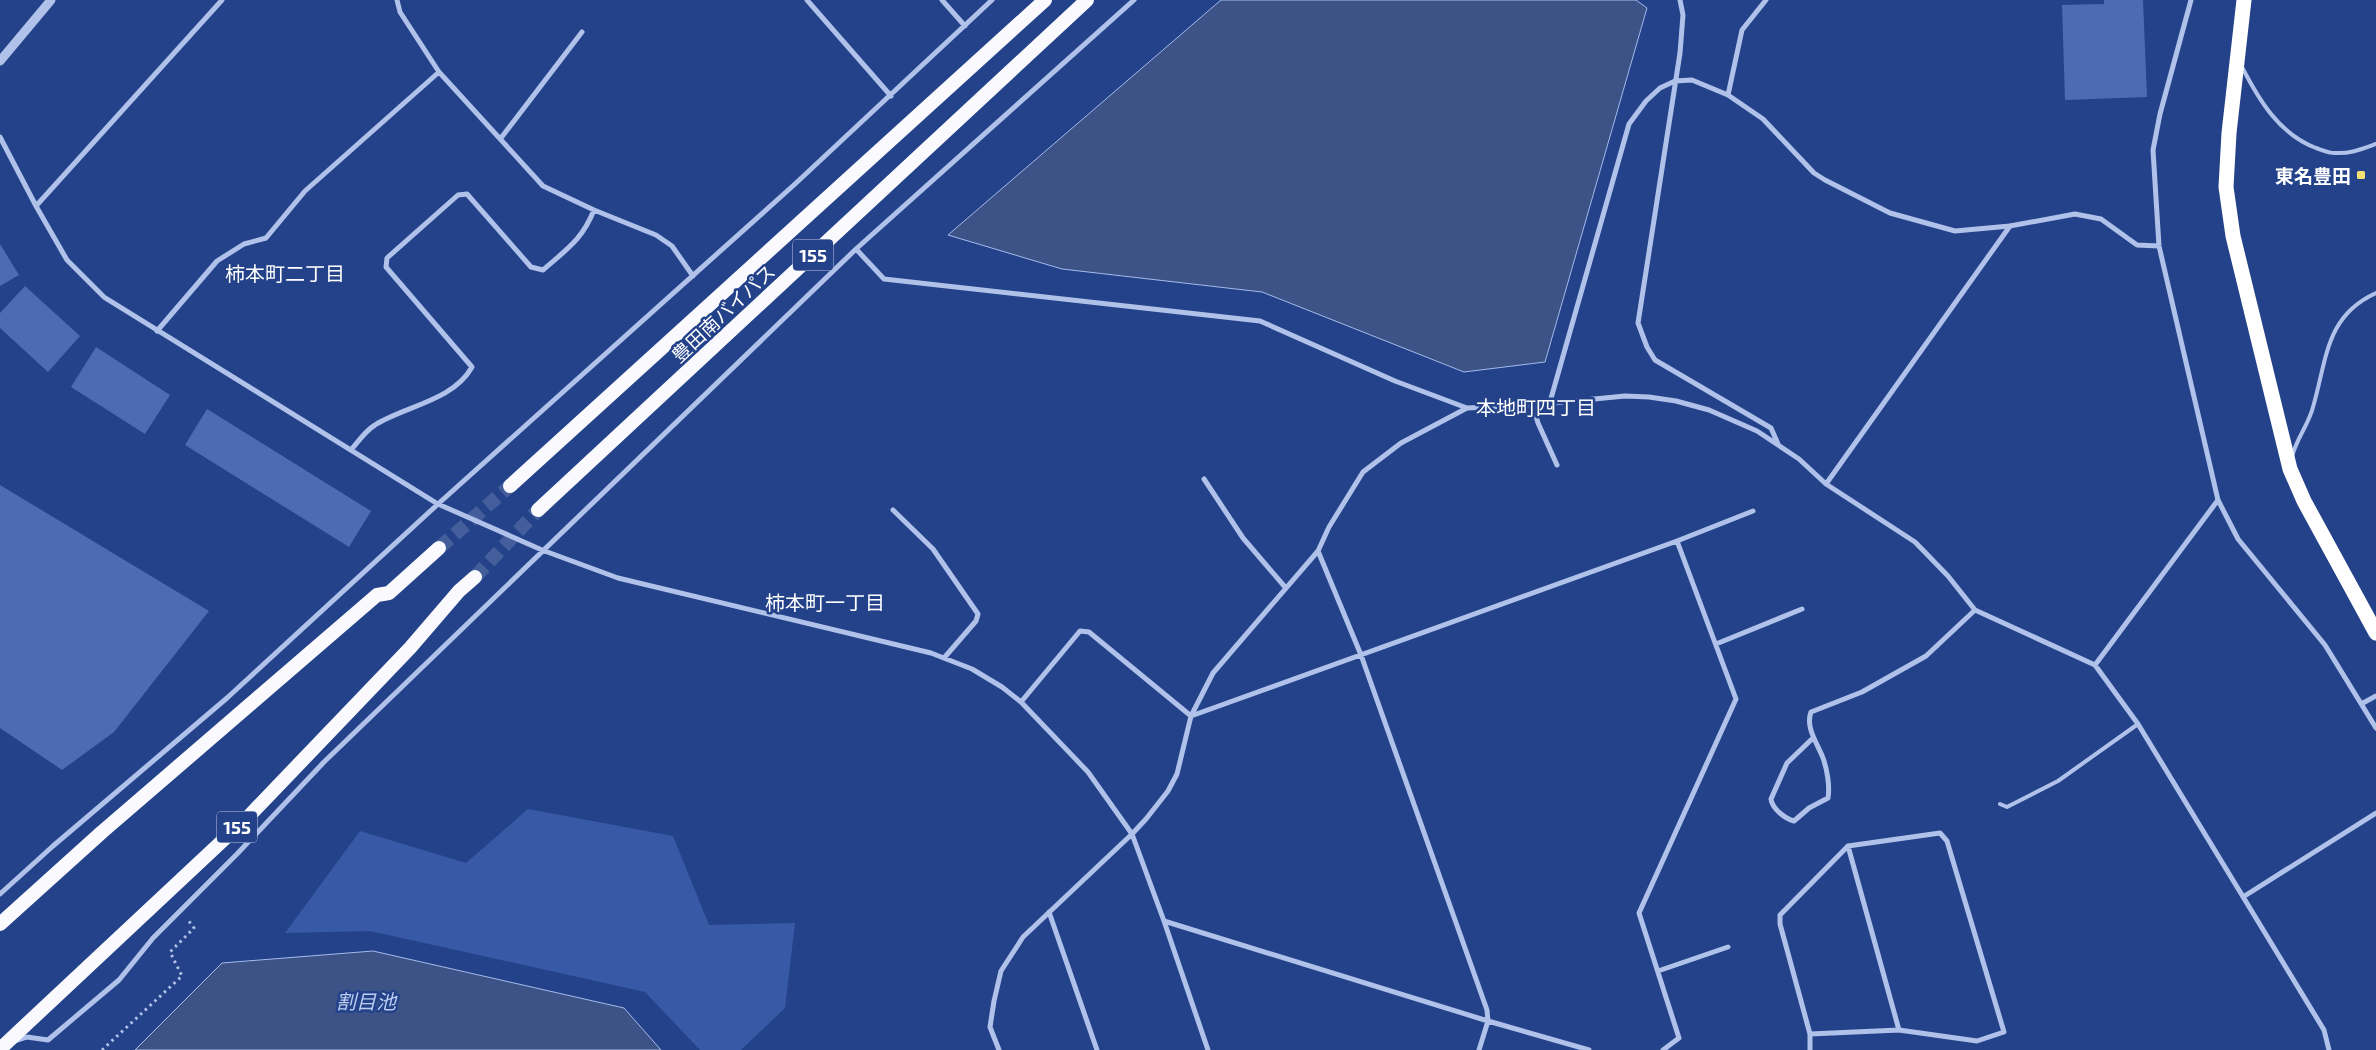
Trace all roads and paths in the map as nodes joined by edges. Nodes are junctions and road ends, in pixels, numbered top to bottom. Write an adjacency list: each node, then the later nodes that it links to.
1 (51, 0): 17 (street)
2 (222, 0): 25 (street)
3 (397, 0): 18 (street)
4 (807, 0): 21 (street)
5 (942, 0): 14 (street)
6 (992, 0): 14 (street)
7 (1045, 0): 42 (highway, 豊田南バイパス / 155)
8 (1087, 0): 45 (highway, 豊田南バイパス / 155)
9 (1134, 0): 29 (street)
10 (1680, 0): 19 (street)
11 (1766, 0): 20 (street)
12 (2191, 0): 28 (street)
13 (2244, 0): 16 (highway)
14 (965, 26): 21 (street)
15 (582, 32): 23 (street)
16 (2238, 58): 24 (lane); 39 (highway)
17 (0, 61)
18 (439, 72): 23 (street); 32 (street)
19 (1675, 81): 20 (street); 33 (street); 36 (street)
20 (1728, 95): 27 (street)
21 (891, 96): 30 (street)
22 (0, 137): 25 (street)
23 (500, 138): 26 (street)
24 (2376, 144)
25 (36, 206): 32 (street)
26 (594, 210): 30 (street); 37 (street)
27 (2010, 226): 28 (street); 41 (street)
28 (2159, 246): 43 (street)
29 (856, 248): 35 (street); 50 (street)
30 (693, 276): 44 (street)
31 (2376, 294): 39 (lane)
32 (157, 332): 37 (street)
33 (1550, 402): 34 (street); 36 (street)
34 (1534, 405): 35 (street); 38 (street)
35 (1467, 408): 51 (street)
36 (1780, 446): 41 (street)
37 (351, 450): 44 (street)
38 (1557, 465)
39 (2290, 469): 52 (highway)
40 (1204, 479): 54 (street)
41 (1826, 484): 56 (street)
42 (510, 486)
43 (2218, 500): 62 (street); 65 (street)
44 (438, 504): 50 (street); 74 (street)
45 (538, 510)
46 (893, 510): 61 (street)
47 (1753, 511): 48 (street)
48 (1678, 541): 59 (street); 60 (street)
49 (439, 548): 79 (highway)
50 (542, 550): 61 (street); 85 (street)
51 (1318, 551): 54 (street); 60 (street)
52 (2342, 569): 57 (highway); 58 (highway)
53 (475, 577): 85 (highway, 155)
54 (1285, 588): 66 (street)
55 (1802, 610): 59 (street)
56 (1975, 610): 62 (street); 69 (street)
57 (2376, 613)
58 (2376, 632)
59 (1716, 644): 81 (street)
60 (1361, 655): 66 (street); 82 (street)
61 (944, 658): 64 (street)
62 (2094, 665): 67 (street)
63 (2376, 696): 65 (street)
64 (1021, 702): 66 (street); 72 (street)
65 (2363, 703): 68 (street)
66 (1191, 716): 72 (street)
67 (2138, 724): 70 (lane); 75 (street)
68 (2376, 728)
69 (1813, 738): 69 (street)
70 (2000, 804)
71 (2376, 813): 75 (street)
72 (1132, 834): 76 (street); 78 (street)
73 (1848, 846): 83 (street); 83 (street); 84 (street)
74 (0, 894)
75 (2243, 897): 94 (street)
76 (1049, 912): 87 (street); 88 (street)
77 (188, 920): 86 (path)
78 (1164, 921): 82 (street); 89 (street)
79 (0, 924)
80 (1728, 947): 81 (street)
81 (1658, 971): 92 (street)
82 (1488, 1021): 90 (street); 91 (street)
83 (1899, 1030): 84 (street)
84 (1810, 1034): 93 (street)
85 (3, 1046)
86 (102, 1050)
87 (999, 1050)
88 (1097, 1050)
89 (1208, 1050)
90 (1479, 1050)
91 (1589, 1050)
92 (1663, 1050)
93 (1810, 1050)
94 (2329, 1050)

